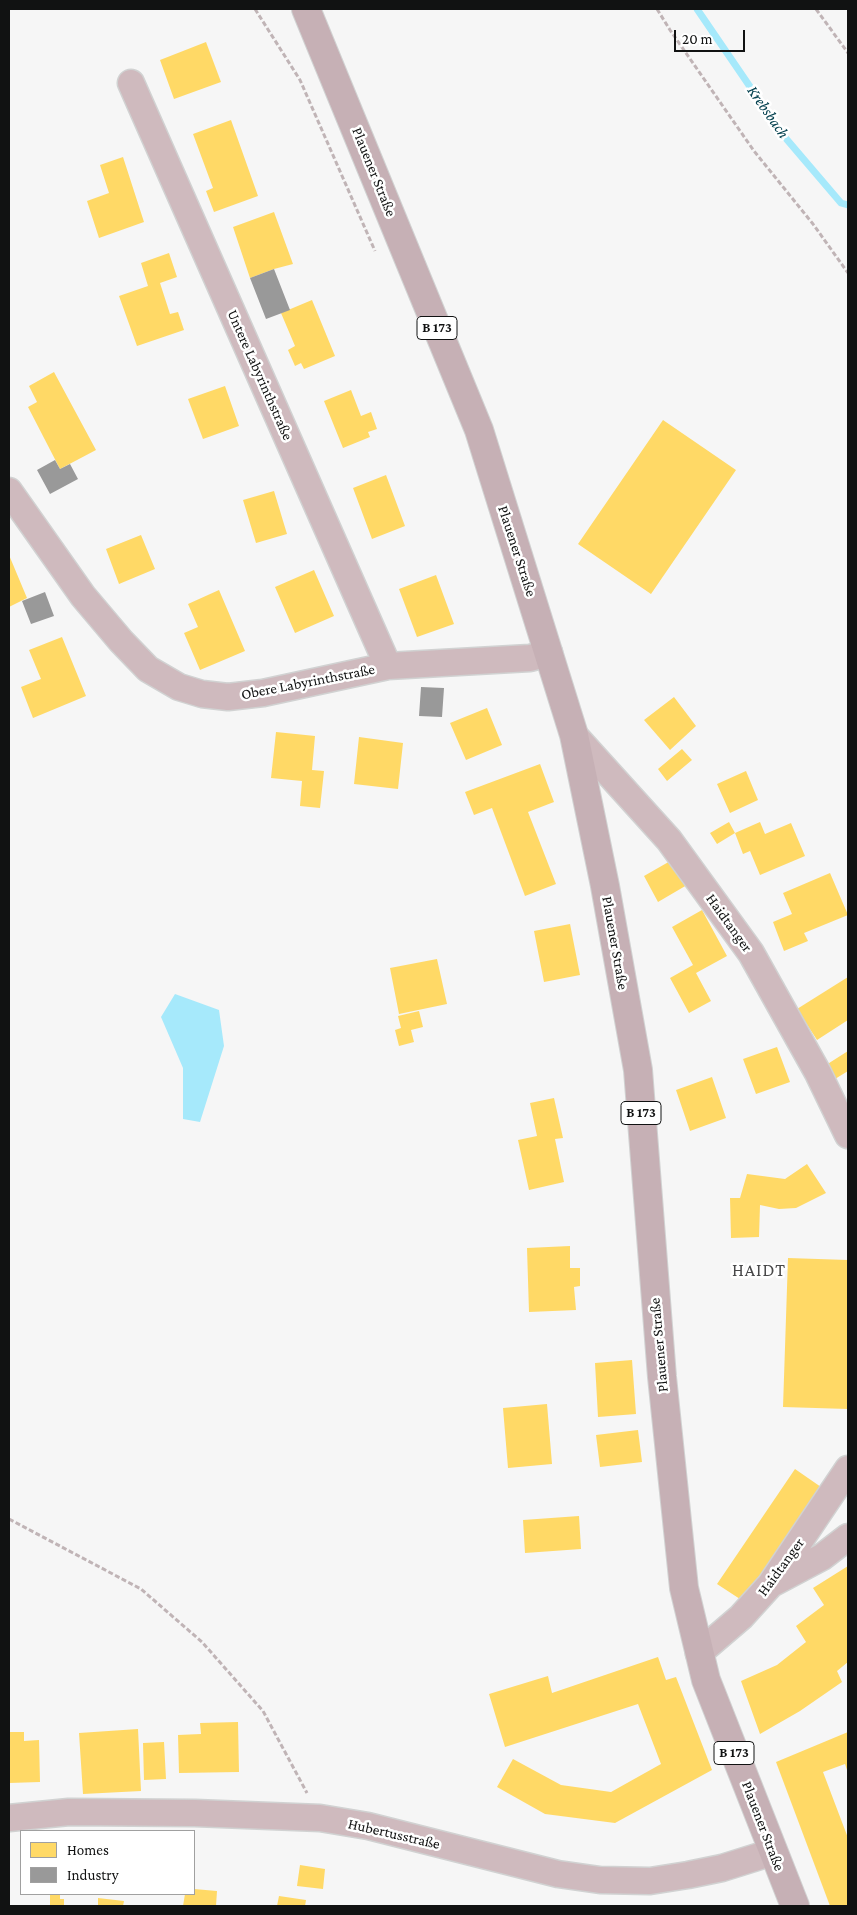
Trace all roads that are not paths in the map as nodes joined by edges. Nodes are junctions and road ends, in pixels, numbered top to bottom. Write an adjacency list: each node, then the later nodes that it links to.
1 (306, 9): 4 (main road, Plauener Straße / B 173)
2 (131, 83): 5 (street, Untere Labyrinthstraße)
3 (9, 491): 5 (street, Obere Labyrinthstraße)
4 (549, 653): 5 (street, Obere Labyrinthstraße); 6 (main road, Plauener Straße / B 173)
5 (388, 666)
6 (574, 735): 7 (street, Haidtanger); 11 (main road, Plauener Straße / B 173)
7 (848, 1135)
8 (848, 1469): 10 (street, Haidtanger)
9 (848, 1537): 10 (street)
10 (770, 1585): 11 (street, Haidtanger)
11 (699, 1652): 13 (main road, Plauener Straße / B 173)
12 (9, 1818): 13 (street, Hubertusstraße)
13 (773, 1852): 14 (main road, Plauener Straße / B 173)
14 (795, 1906)

